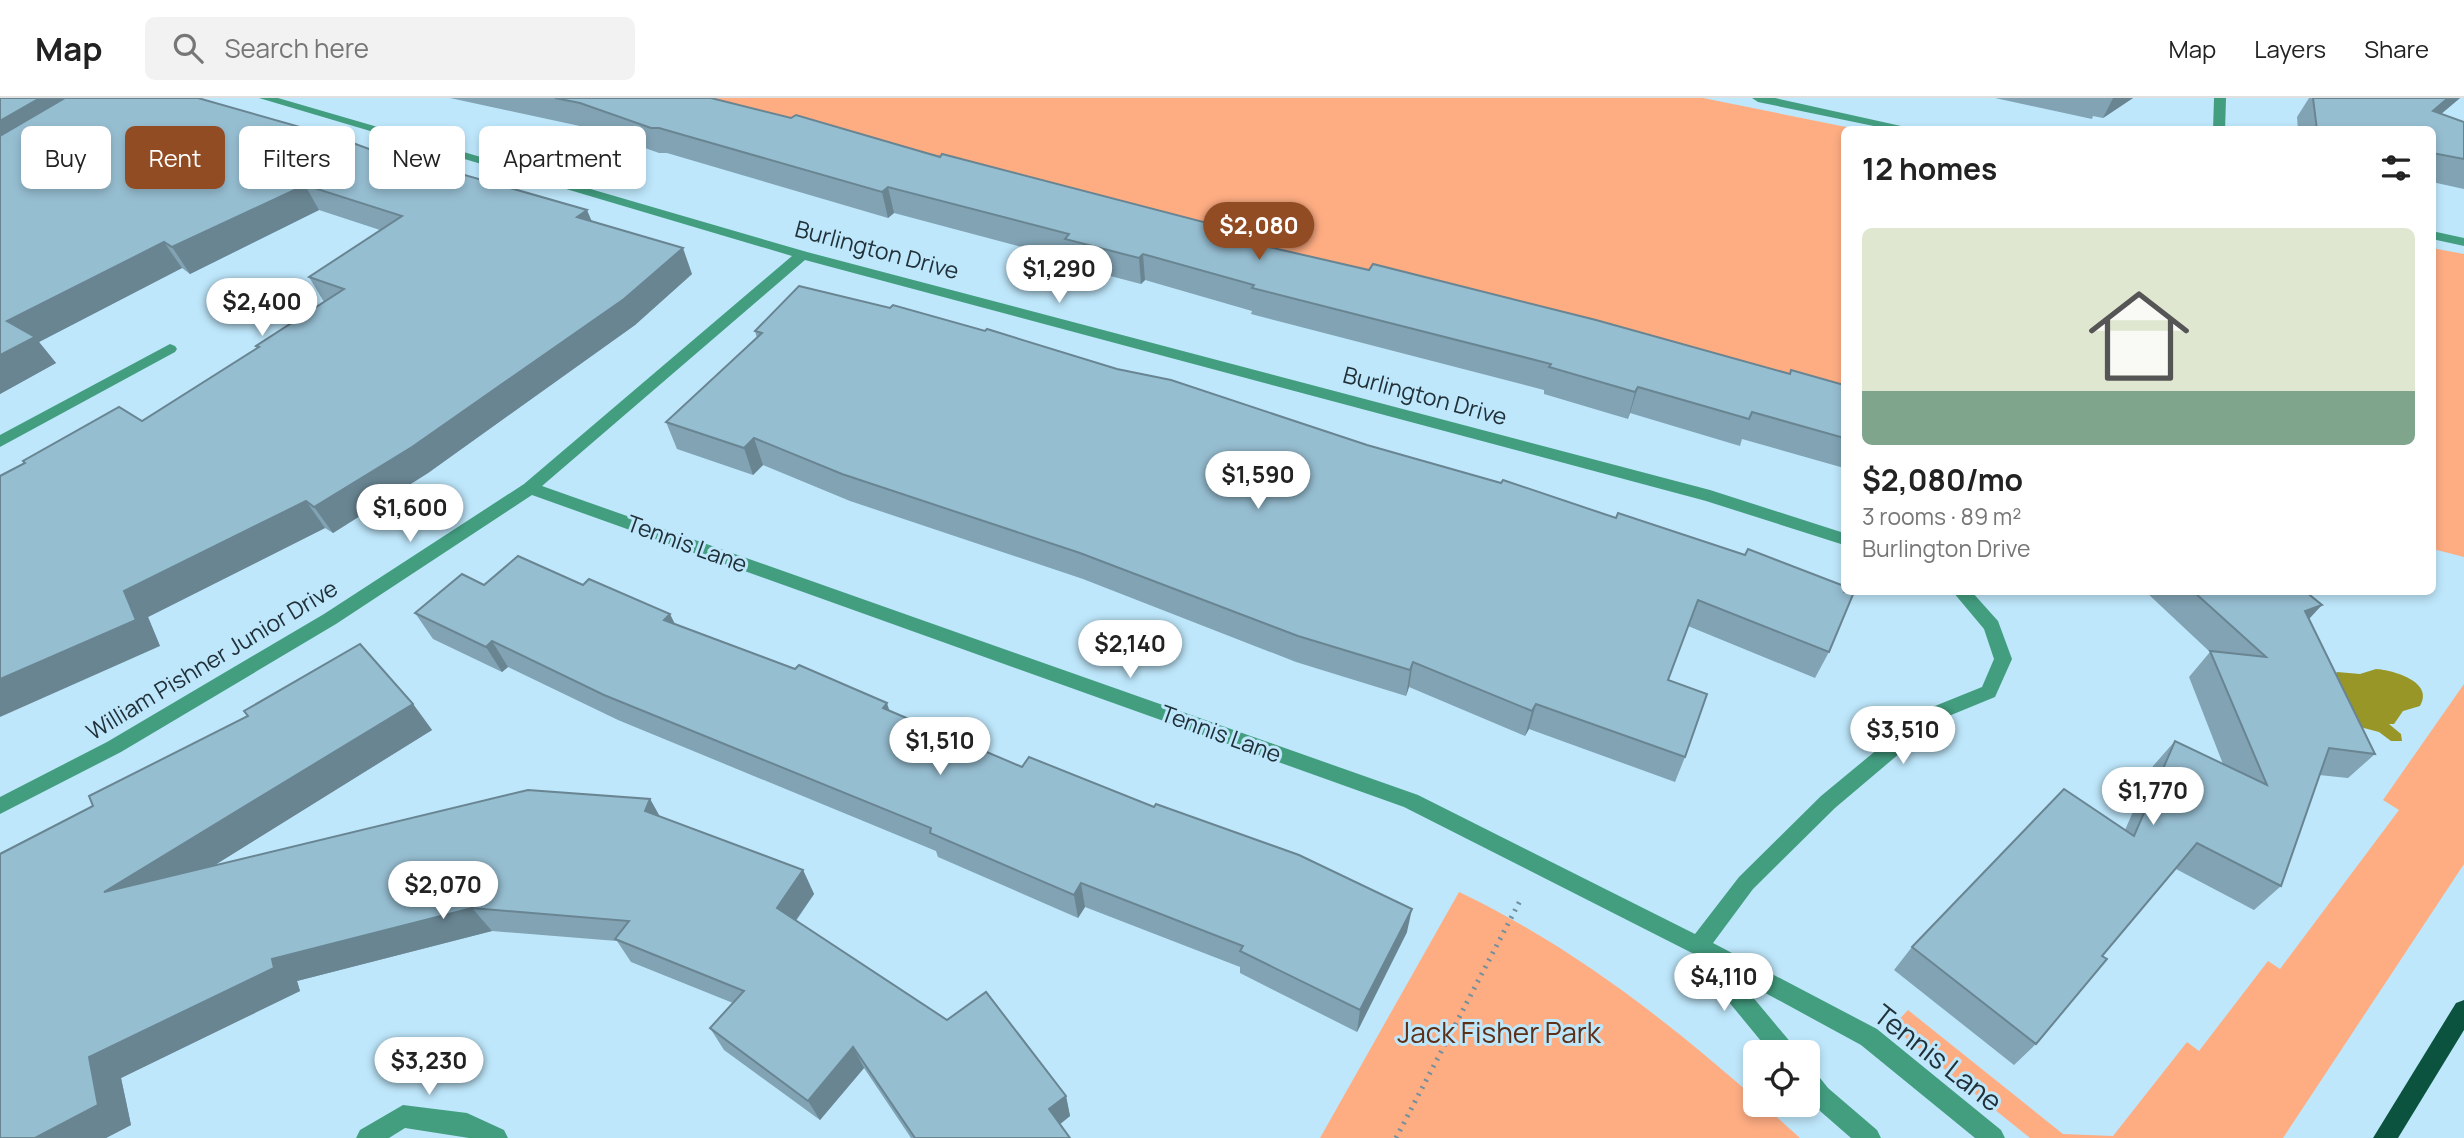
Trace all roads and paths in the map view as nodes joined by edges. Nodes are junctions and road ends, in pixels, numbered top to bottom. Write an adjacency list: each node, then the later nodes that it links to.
1 (265, 98): 8 (street, Burlington Drive)
2 (1758, 98): 4 (street)
3 (2220, 98): 5 (street)
4 (1894, 126)
5 (2219, 126)
6 (2436, 236): 7 (street)
7 (2464, 242)
8 (802, 255): 11 (street, William Pishner Junior Drive); 12 (street, Burlington Drive)
9 (170, 349): 10 (street)
10 (0, 442)
11 (530, 488): 14 (street, William Pishner Junior Drive); 16 (street, Tennis Lane)
12 (1841, 538)
13 (1965, 595): 16 (street)
14 (0, 806)
15 (1512, 917): 22 (path)
16 (1698, 946): 18 (street, Tennis Lane); 24 (street, Tennis Lane)
17 (2464, 1010): 25 (main road)
18 (1774, 1040)
19 (1820, 1096): 23 (street)
20 (368, 1138): 21 (street)
21 (496, 1138)
22 (1396, 1138)
23 (1868, 1138)
24 (1993, 1138)
25 (2385, 1138)

